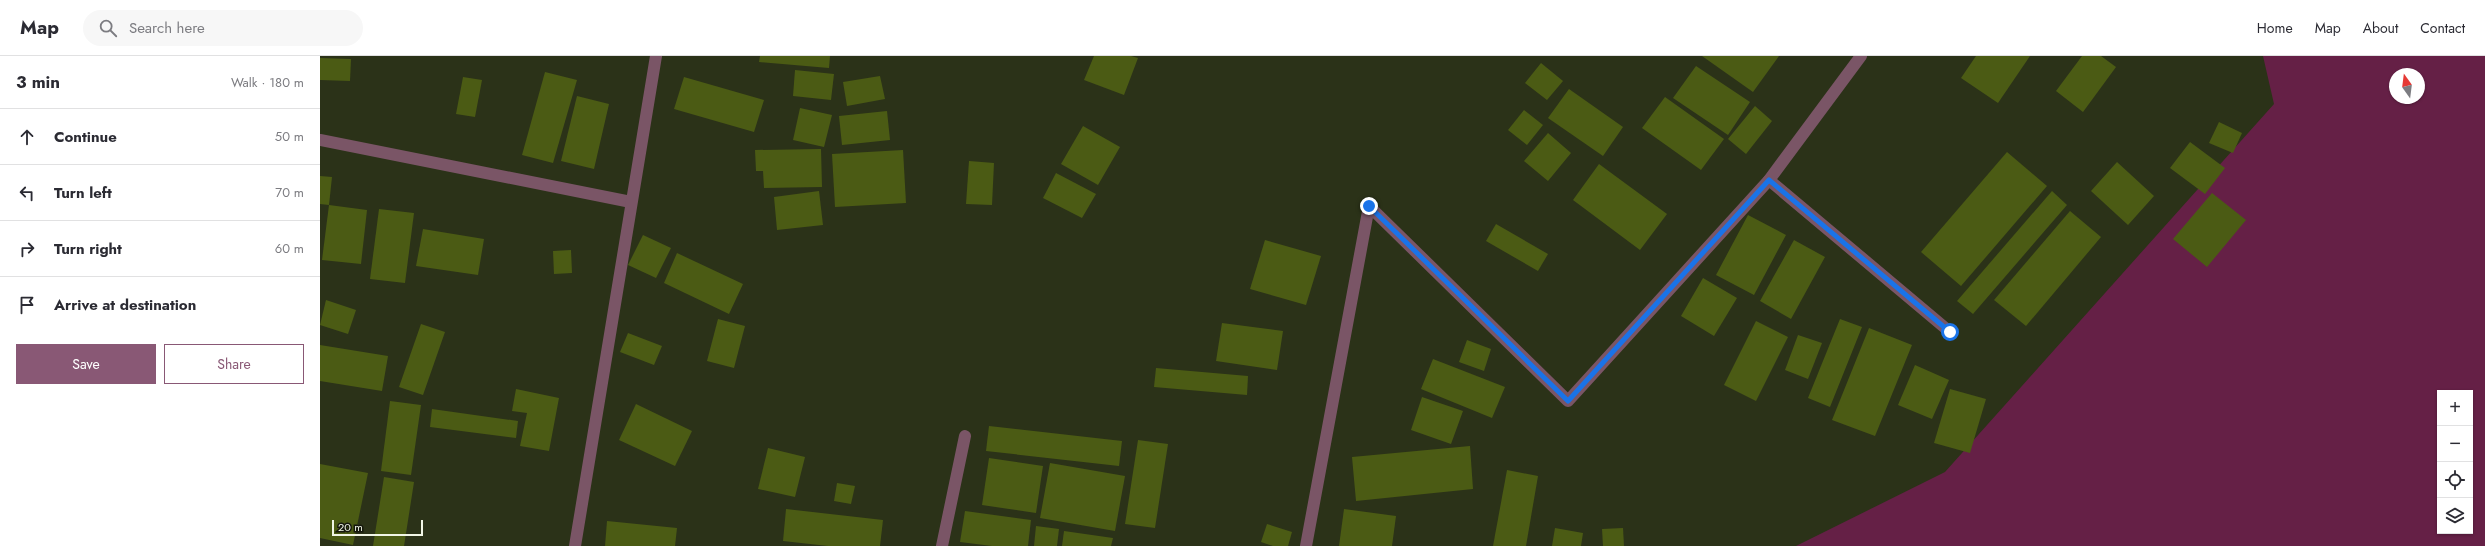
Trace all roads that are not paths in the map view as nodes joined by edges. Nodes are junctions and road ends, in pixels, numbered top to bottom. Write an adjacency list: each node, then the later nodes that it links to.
1 (656, 56): 5 (street)
2 (1861, 56): 4 (street)
3 (320, 140): 5 (street)
4 (1769, 180): 6 (street); 10 (street)
5 (631, 202): 8 (street)
6 (1950, 332)
7 (964, 436): 9 (street)
8 (575, 546)
9 (942, 546)
10 (1306, 546)

